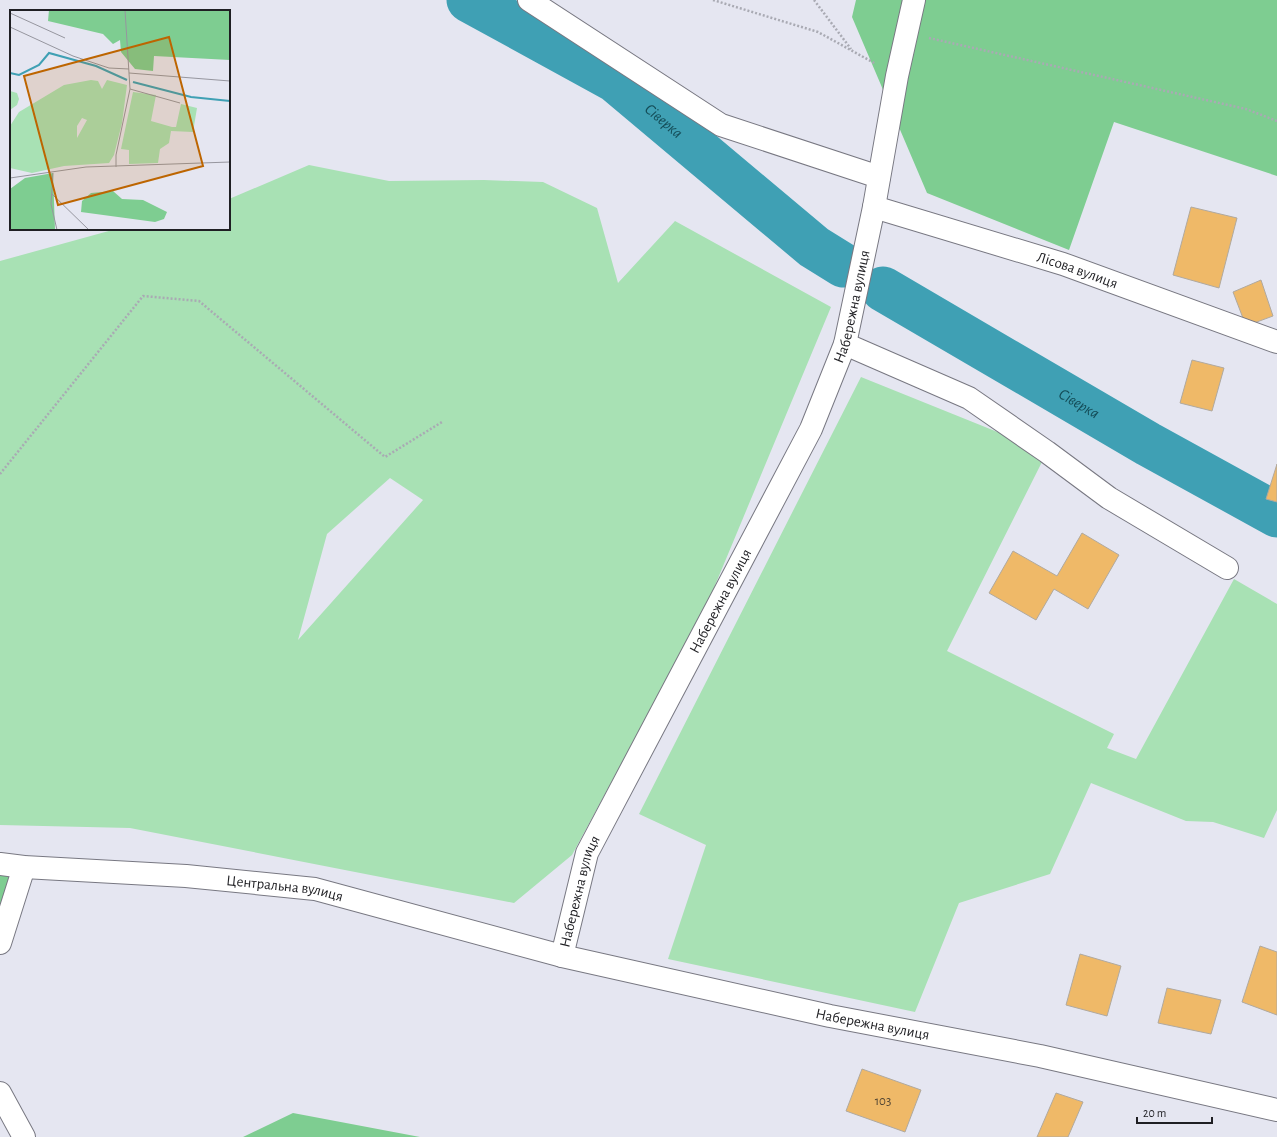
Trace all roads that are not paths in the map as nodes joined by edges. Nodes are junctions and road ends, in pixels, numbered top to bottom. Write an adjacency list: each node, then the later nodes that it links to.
1 (529, 0): 3 (street)
2 (914, 0): 3 (street, Набережна вулиця)
3 (879, 177): 4 (street, Набережна вулиця)
4 (874, 207): 5 (street, Лісова вулиця); 6 (street, Набережна вулиця)
5 (1277, 342)
6 (845, 344): 7 (street); 11 (street, Набережна вулиця)
7 (1227, 568)
8 (0, 864): 9 (street, Центральна вулиця)
9 (24, 867): 10 (street); 11 (street, Центральна вулиця)
10 (0, 943)
11 (562, 956): 13 (street, Набережна вулиця)
12 (0, 1093): 14 (street)
13 (1277, 1110)
14 (24, 1137)

